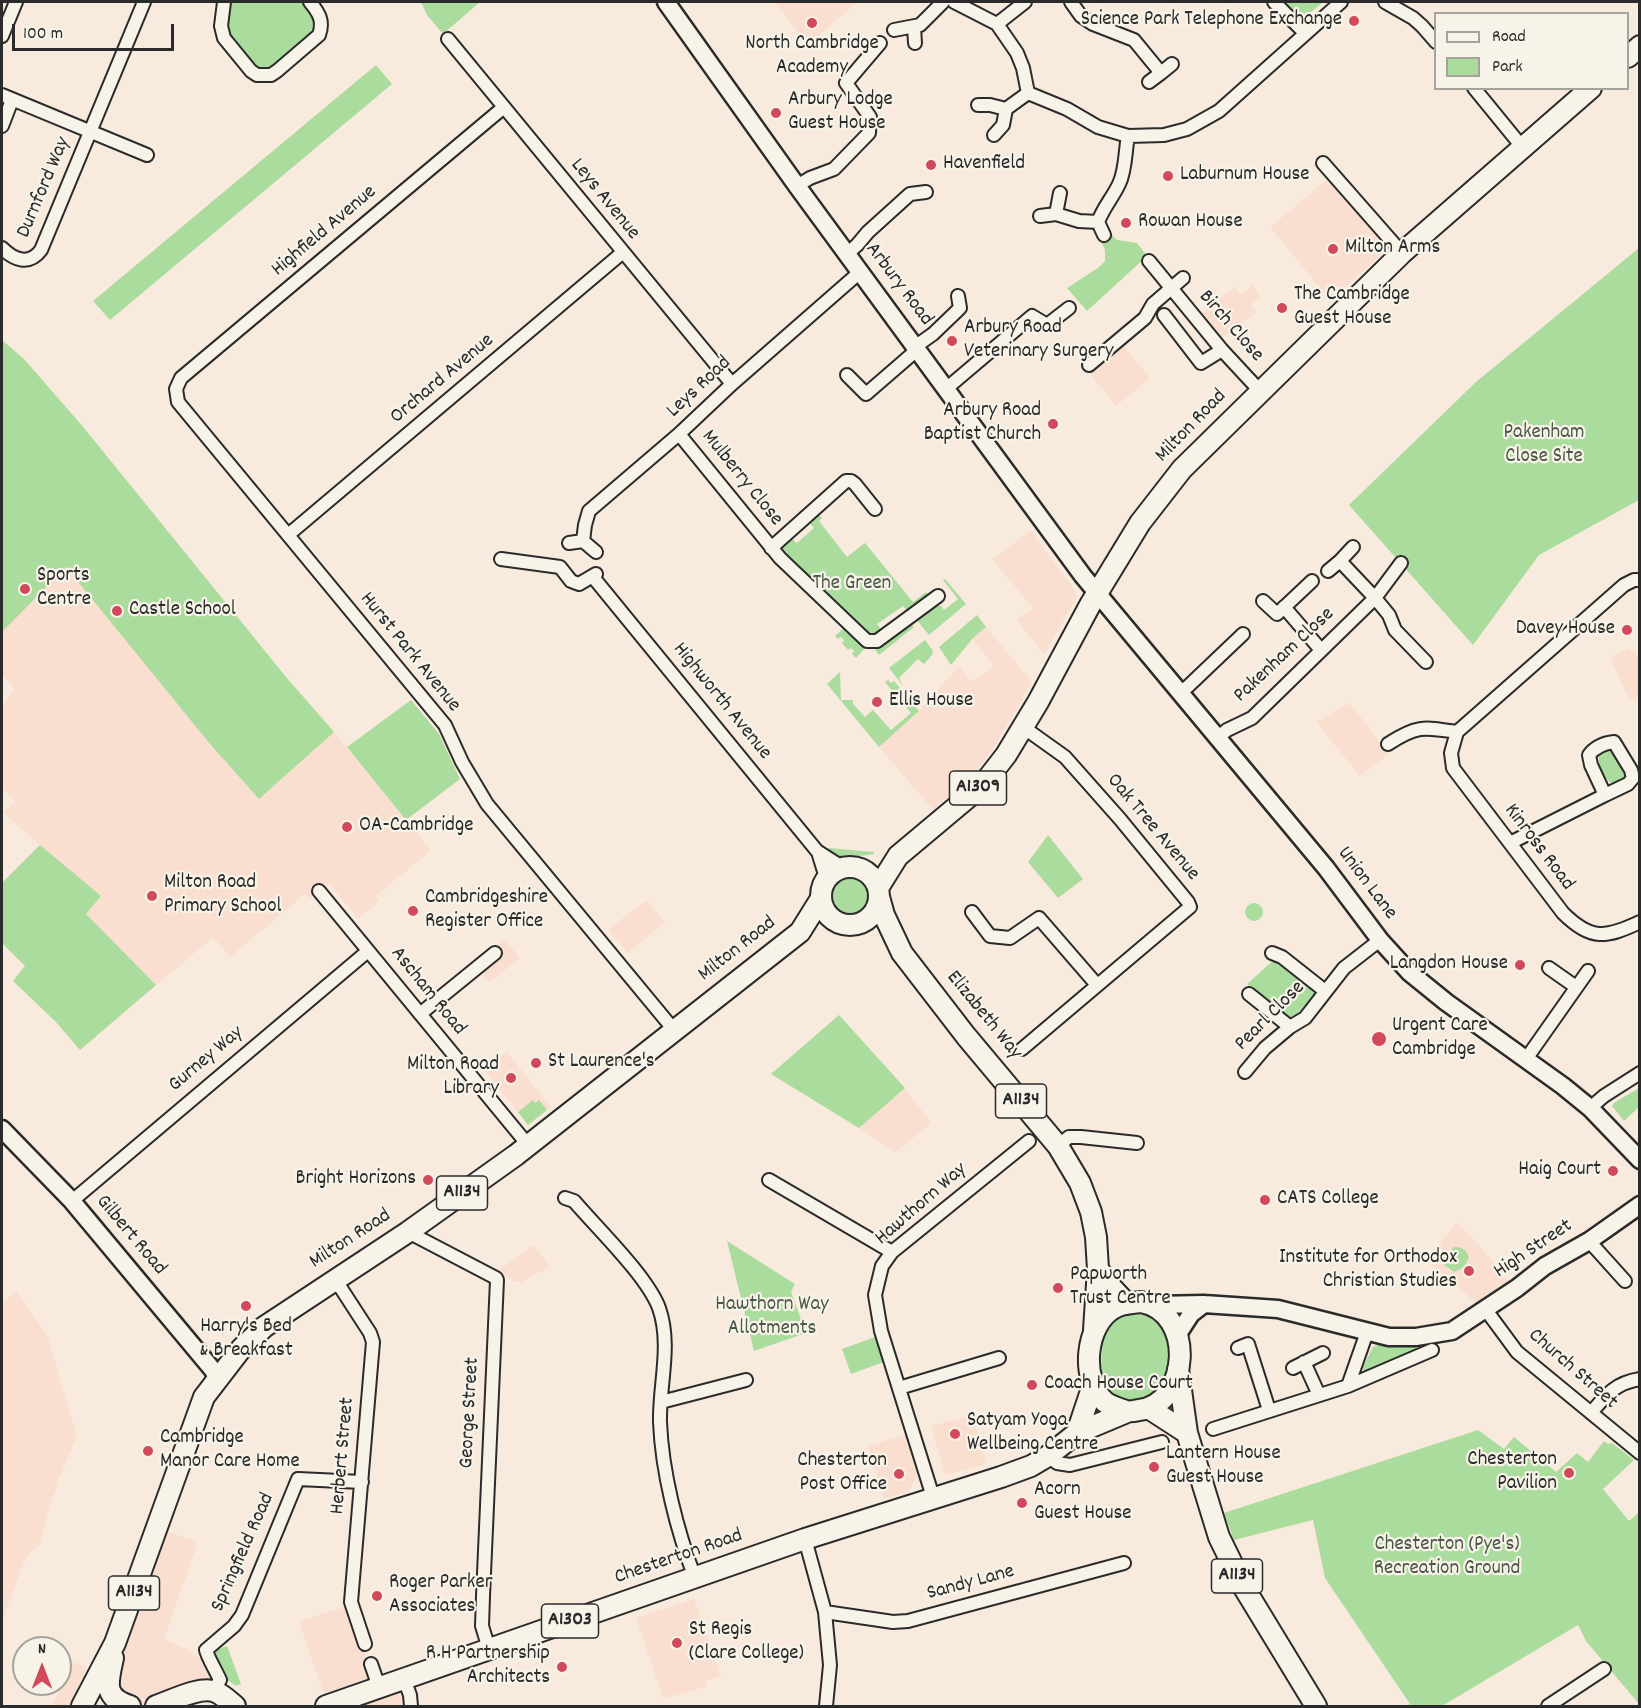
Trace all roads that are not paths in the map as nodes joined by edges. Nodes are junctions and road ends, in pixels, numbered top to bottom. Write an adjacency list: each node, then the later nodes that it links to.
1 (16, 2): 17 (street)
2 (144, 2): 33 (street)
3 (224, 2): 4 (street)
4 (310, 2)
5 (666, 2): 39 (street, Arbury Road)
6 (943, 2): 14 (street)
7 (954, 2): 13 (street)
8 (1025, 2): 13 (street)
9 (1071, 2): 23 (street)
10 (1274, 2): 16 (street)
11 (1341, 2): 16 (street)
12 (1385, 2): 19 (street)
13 (997, 24): 27 (street)
14 (914, 27): 15 (street); 21 (street)
15 (894, 30)
16 (1305, 33): 35 (street)
17 (2, 36)
18 (448, 39): 30 (street, Leys Avenue)
19 (1434, 40)
20 (880, 43): 39 (street)
21 (915, 43)
22 (1172, 64): 23 (street)
23 (1161, 73): 24 (street)
24 (1149, 82)
25 (1476, 90): 36 (street)
26 (1589, 90): 36 (main road, Milton Road / A1309)
27 (1029, 93): 31 (street); 35 (street)
28 (7, 98): 32 (street); 33 (street)
29 (978, 105): 31 (street)
30 (504, 107): 47 (street, Leys Avenue); 63 (street, Highfield Avenue)
31 (1006, 109): 34 (street)
32 (2, 126)
33 (90, 132): 37 (street); 46 (street, Durnford Way)
34 (994, 135)
35 (1128, 136): 44 (street)
36 (1523, 148): 48 (main road, Milton Road / A1309)
37 (147, 155)
38 (1323, 163): 48 (street)
39 (797, 186): 49 (street, Arbury Road)
40 (926, 192): 49 (street)
41 (1060, 193): 42 (street)
42 (1056, 214): 43 (street); 44 (street)
43 (1040, 216)
44 (1098, 222): 45 (street)
45 (1104, 235)
46 (2, 248)
47 (622, 253): 61 (street, Leys Avenue); 67 (street, Orchard Avenue)
48 (1402, 253): 64 (main road, Milton Road / A1309)
49 (847, 254): 51 (street, Arbury Road)
50 (1149, 261): 53 (street, Birch Close)
51 (860, 272): 57 (street, Arbury Road); 61 (street, Leys Road)
52 (1183, 279): 53 (street, Birch Close)
53 (1171, 288): 58 (street, Birch Close); 59 (street)
54 (958, 296): 57 (street)
55 (1069, 308): 62 (street)
56 (1164, 315): 58 (street)
57 (917, 347): 60 (street); 62 (street, Arbury Road)
58 (1222, 350): 64 (street, Birch Close)
59 (1089, 365)
60 (847, 375)
61 (732, 384): 65 (street, Leys Road)
62 (946, 388): 79 (street, Arbury Road)
63 (176, 389): 67 (street, Hurst Park Avenue)
64 (1260, 391): 79 (main road, Milton Road / A1309)
65 (679, 434): 68 (street, Leys Road); 71 (street, Mulberry Close)
66 (875, 508): 71 (street, Mulberry Close)
67 (288, 536): 118 (street, Hurst Park Avenue)
68 (583, 542): 69 (street); 72 (street)
69 (569, 543)
70 (1353, 547): 74 (street)
71 (771, 548): 80 (street, Mulberry Close)
72 (596, 552)
73 (501, 559): 94 (street, Highworth Avenue)
74 (1340, 561): 76 (street); 81 (street)
75 (1401, 563): 81 (street, Pakenham Close)
76 (1328, 571)
77 (1640, 580): 89 (street)
78 (1312, 581): 83 (street)
79 (1097, 594): 87 (street, Union Lane); 88 (main road, Milton Road / A1309)
80 (938, 596)
81 (1375, 598): 85 (street, Pakenham Close); 86 (street)
82 (1263, 601): 83 (street)
83 (1284, 607): 85 (street)
84 (1243, 634): 87 (street)
85 (1321, 650): 90 (street, Pakenham Close)
86 (1426, 662)
87 (1180, 694): 90 (street, Union Lane)
88 (1023, 727): 95 (main road, Milton Road / A1309); 112 (street, Oak Tree Avenue)
89 (1457, 732): 91 (street); 93 (street, Kinross Road)
90 (1217, 738): 105 (street, Union Lane)
91 (1388, 744)
92 (1605, 795): 93 (street)
93 (1510, 843): 102 (street, Kinross Road)
94 (818, 852): 96 (street, Highworth Avenue); 96 (street, Highworth Avenue)
95 (898, 856): 96 (main road, Milton Road / A1309); 98 (main road, Milton Road / A1309)
96 (842, 871): 98 (main road, A1134); 99 (main road, A1134)
97 (319, 891): 106 (street, Ascham Road)
98 (879, 892): 103 (main road); 108 (main road, Elizabeth Way / A1134)
99 (820, 900): 101 (main road); 104 (main road, Milton Road / A1134)
100 (972, 912): 112 (street)
101 (835, 922): 103 (main road, A1134); 104 (main road, Milton Road / A1134)
102 (1640, 922)
103 (857, 924): 108 (main road, Elizabeth Way / A1134)
104 (800, 932): 118 (main road, Milton Road / A1134)
105 (1380, 940): 114 (street, Pearl Close); 120 (street, Union Lane)
106 (368, 951): 116 (street, Ascham Road); 132 (street, Gurney Way)
107 (495, 952): 116 (street)
108 (902, 953): 128 (main road, Elizabeth Way / A1134)
109 (1272, 953): 114 (street, Pearl Close)
110 (1549, 968): 113 (street)
111 (1588, 971): 113 (street)
112 (1097, 985): 119 (street, Oak Tree Avenue)
113 (1576, 987): 120 (street)
114 (1325, 991): 117 (street, Pearl Close)
115 (1249, 994): 117 (street)
116 (420, 1014): 127 (street, Ascham Road)
117 (1290, 1026): 121 (street, Pearl Close)
118 (674, 1030): 127 (main road, Milton Road / A1134)
119 (1022, 1049)
120 (1526, 1059): 123 (street, Union Lane)
121 (1245, 1072)
122 (1640, 1073): 123 (street)
123 (1590, 1108): 129 (street, Union Lane)
124 (2, 1129): 132 (street, Gilbert Road)
125 (1029, 1141): 136 (street, Hawthorn Way)
126 (1137, 1143): 128 (street)
127 (528, 1145): 134 (main road, Milton Road / A1134)
128 (1058, 1146): 137 (main road, Elizabeth Way / A1134)
129 (1640, 1160)
130 (769, 1180): 136 (street)
131 (565, 1198): 159 (street)
132 (72, 1201): 152 (street, Gilbert Road)
133 (1640, 1205): 135 (street, High Street)
134 (408, 1232): 138 (main road, Milton Road / A1134); 178 (street, George Street)
135 (1589, 1241): 139 (street); 143 (street, High Street)
136 (892, 1252): 157 (street, Hawthorn Way)
137 (1098, 1269): 140 (main road); 144 (main road, Elizabeth Way / A1134)
138 (335, 1279): 152 (main road, Milton Road / A1134); 170 (street, Herbert Street)
139 (1625, 1281)
140 (1126, 1304): 142 (main road); 144 (main road)
141 (1204, 1304): 142 (street, High Street); 145 (street, High Street); 146 (street)
142 (1153, 1305): 146 (main road)
143 (1486, 1310): 145 (street, High Street); 163 (street, Church Street)
144 (1094, 1330): 155 (main road)
145 (1367, 1332): 156 (street)
146 (1178, 1334): 151 (main road)
147 (1238, 1348): 161 (street)
148 (1432, 1350): 156 (street)
149 (1323, 1353): 158 (street)
150 (999, 1358): 157 (street)
151 (1178, 1369): 160 (main road); 166 (main road, A1134)
152 (217, 1379): 176 (main road, Milton Road / A1134)
153 (746, 1380): 159 (street)
154 (1634, 1380): 163 (street)
155 (1093, 1385): 162 (main road); 165 (main road)
156 (1348, 1386): 158 (street)
157 (899, 1388): 171 (street, Hawthorn Way)
158 (1319, 1395): 161 (street)
159 (661, 1402): 174 (street)
160 (1150, 1409): 162 (main road); 166 (main road)
161 (1269, 1410): 164 (street)
162 (1127, 1412): 165 (main road, Chesterton Road / A1303)
163 (1592, 1413): 168 (street, Church Street)
164 (1214, 1429)
165 (1077, 1432): 169 (main road, Chesterton Road / A1303)
166 (1187, 1433): 190 (main road, A1134)
167 (1162, 1442): 169 (street)
168 (1640, 1453)
169 (1048, 1456): 171 (main road, Chesterton Road / A1303)
170 (362, 1482): 177 (street, Herbert Street); 183 (street, Springfield Road)
171 (933, 1497): 172 (main road, Chesterton Road / A1303)
172 (805, 1539): 174 (main road, Chesterton Road / A1303); 175 (street)
173 (1124, 1563): 175 (street, Sandy Lane)
174 (695, 1578): 178 (main road, Chesterton Road / A1303)
175 (825, 1612): 189 (street)
176 (115, 1643): 184 (main road, Milton Road / A1134); 185 (main road)
177 (365, 1644)
178 (489, 1649): 181 (main road, Chesterton Road / A1303)
179 (371, 1664): 182 (street)
180 (1604, 1669): 191 (street)
181 (404, 1679): 182 (main road, Chesterton Road / A1303); 188 (street)
182 (379, 1687): 187 (main road, Chesterton Road / A1303)
183 (226, 1700): 186 (main road)
184 (82, 1707)
185 (130, 1707)
186 (156, 1707)
187 (326, 1707)
188 (411, 1707)
189 (826, 1707)
190 (1316, 1707)
191 (1548, 1707)

